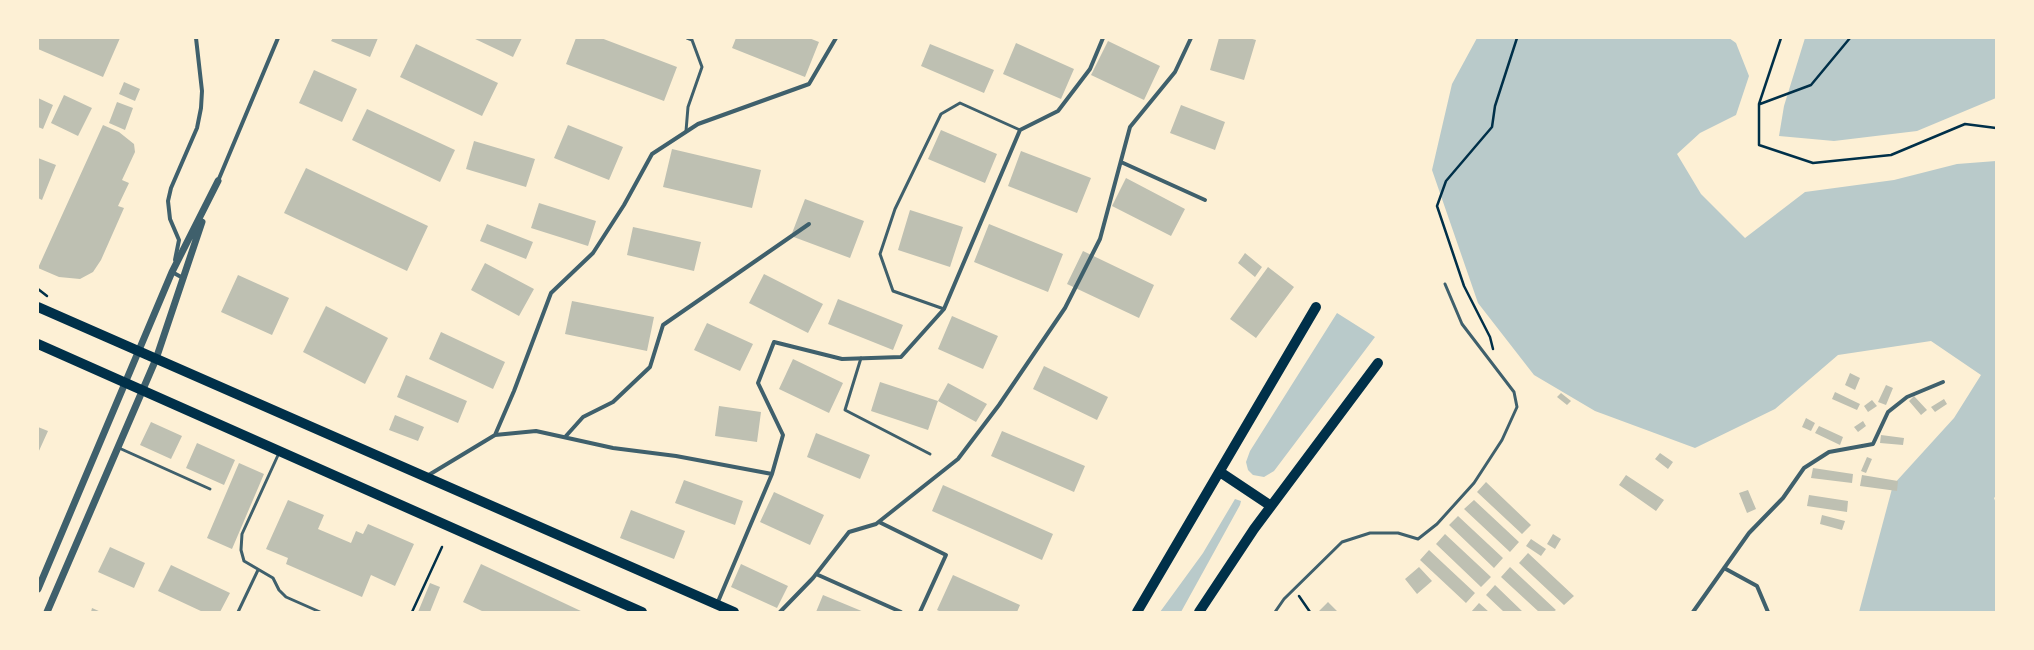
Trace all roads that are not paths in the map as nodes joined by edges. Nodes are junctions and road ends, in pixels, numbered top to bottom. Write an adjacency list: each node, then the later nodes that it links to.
1 (196, 38): 14 (street)
2 (278, 38): 10 (street)
3 (687, 38): 8 (lane)
4 (836, 38): 8 (street)
5 (1103, 38): 7 (street)
6 (1191, 38): 9 (street)
7 (1020, 130): 19 (street); 19 (lane)
8 (686, 131): 28 (street)
9 (1121, 162): 12 (street); 38 (street)
10 (218, 181): 11 (street)
11 (209, 199): 14 (street); 15 (street)
12 (1204, 200)
13 (809, 224): 29 (street)
14 (172, 272): 15 (street); 21 (street)
15 (183, 278): 23 (street)
16 (1445, 284): 54 (lane)
17 (1316, 306): 33 (main road)
18 (40, 308): 21 (main road)
19 (944, 309): 22 (street)
20 (38, 344): 25 (main road)
21 (138, 351): 23 (main road); 25 (street)
22 (861, 358): 32 (lane); 34 (street)
23 (156, 359): 27 (street); 35 (main road)
24 (1378, 363): 37 (main road)
25 (125, 382): 27 (main road); 42 (street)
26 (1943, 382): 39 (street)
27 (142, 389): 30 (street); 31 (main road)
28 (495, 435): 29 (street); 35 (street)
29 (566, 436): 34 (street)
30 (117, 447): 36 (lane); 44 (street)
31 (280, 451): 40 (lane); 47 (main road)
32 (930, 454)
33 (1220, 472): 37 (main road); 52 (main road)
34 (772, 474): 43 (street)
35 (424, 477): 43 (main road)
36 (210, 490)
37 (1271, 506): 53 (main road)
38 (879, 522): 41 (street); 51 (street)
39 (1724, 568): 55 (street); 56 (street)
40 (258, 570): 45 (lane); 46 (lane)
41 (816, 574): 49 (street); 50 (street)
42 (38, 589)
43 (717, 604): 48 (main road)
44 (47, 612)
45 (238, 612)
46 (320, 612)
47 (642, 612)
48 (734, 612)
49 (780, 612)
50 (901, 612)
51 (920, 612)
52 (1137, 612)
53 (1199, 612)
54 (1275, 612)
55 (1692, 612)
56 (1768, 612)

